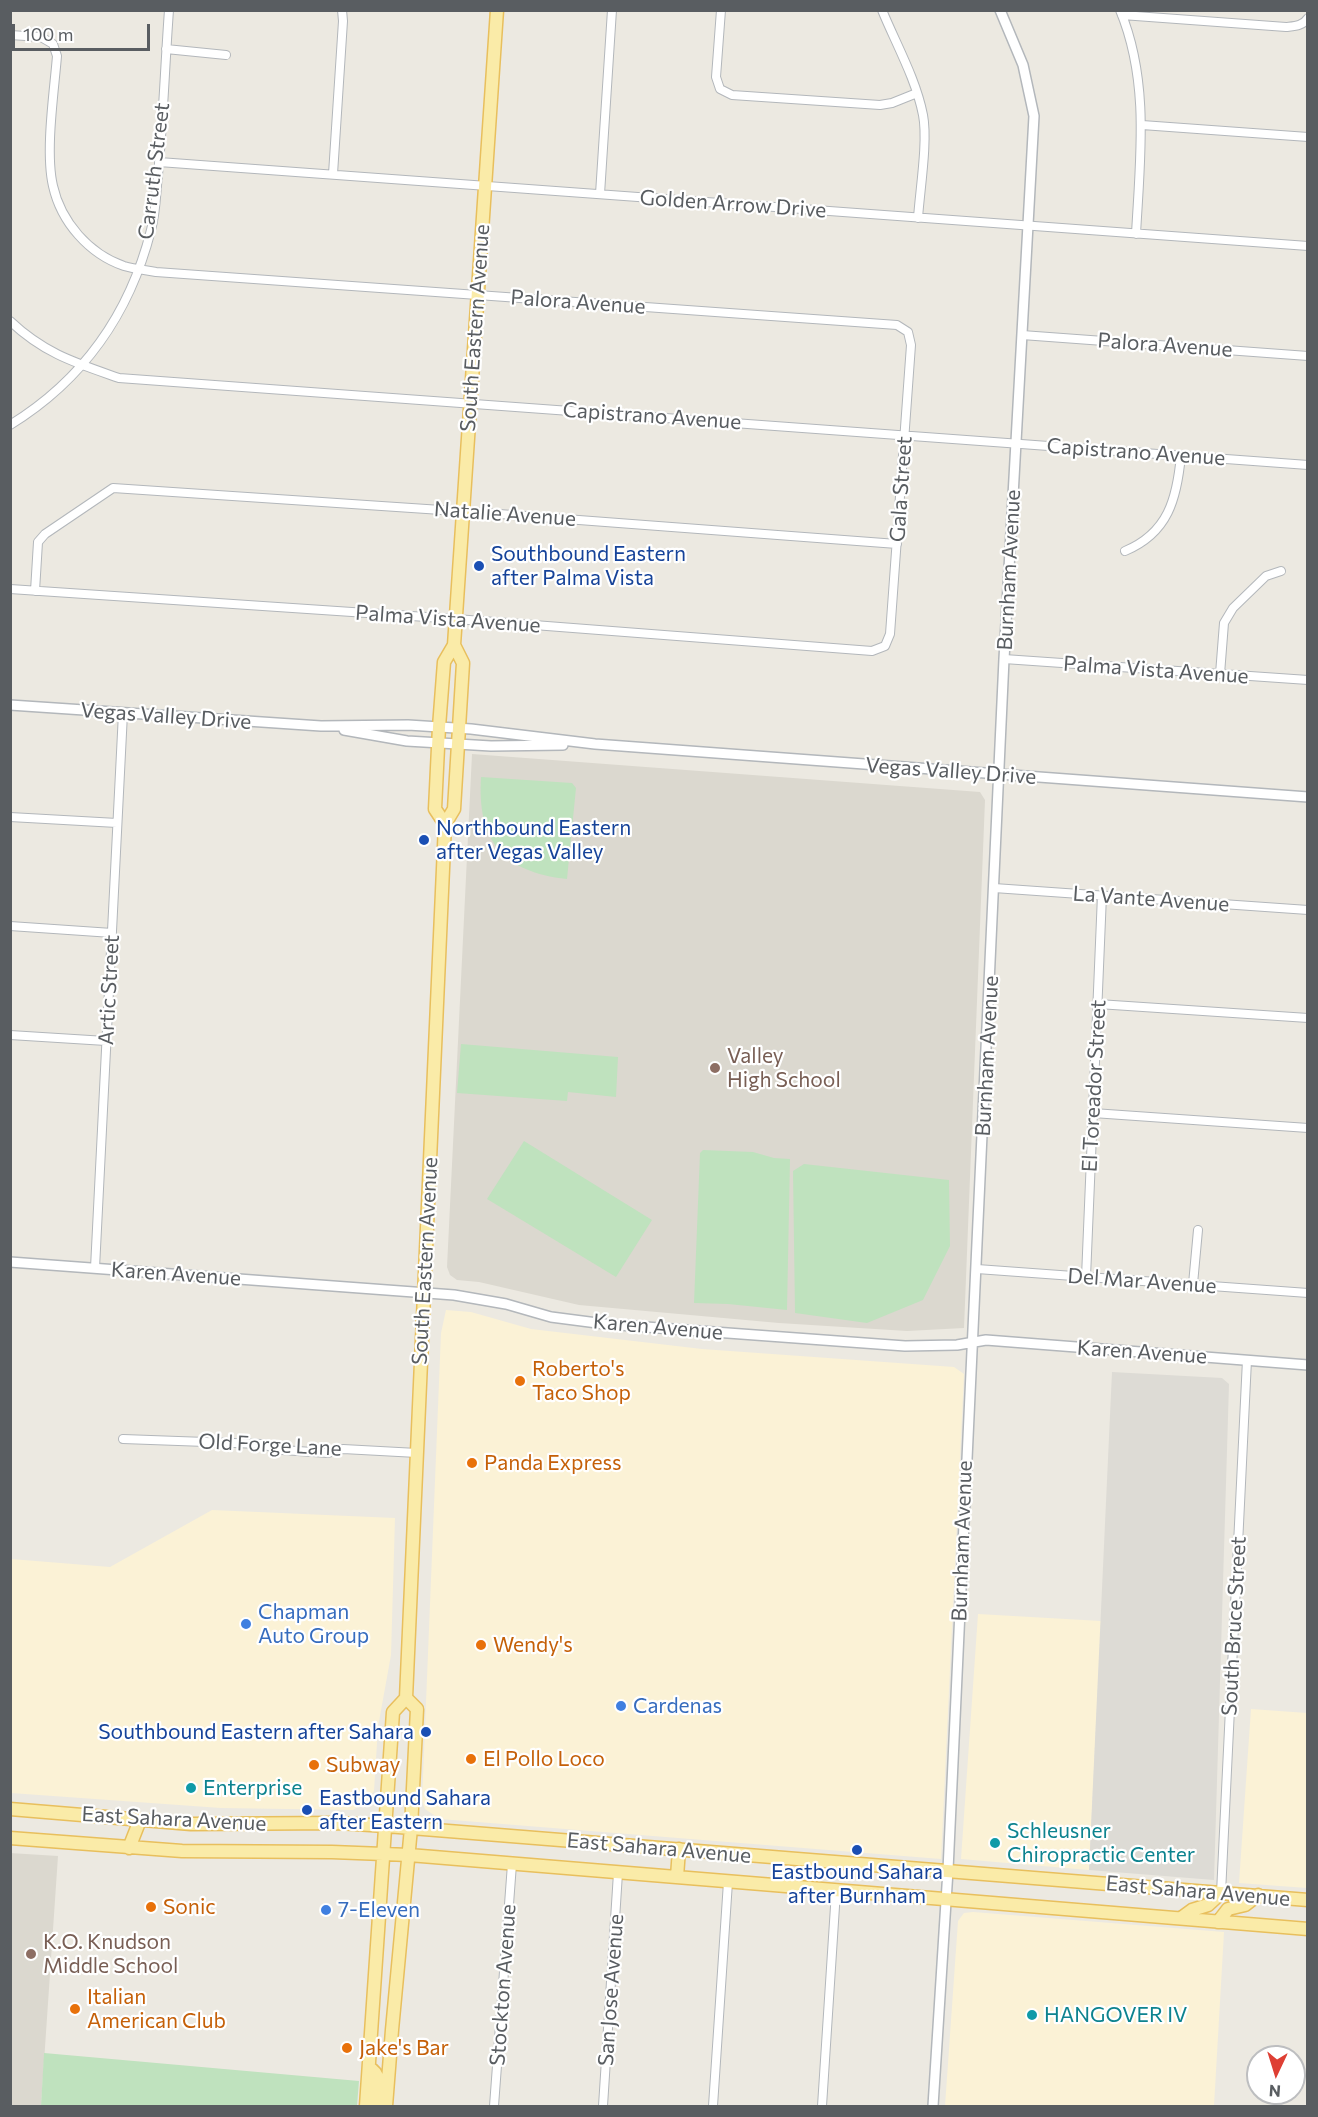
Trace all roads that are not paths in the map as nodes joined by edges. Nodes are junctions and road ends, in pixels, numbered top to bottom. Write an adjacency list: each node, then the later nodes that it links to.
1 (168, 10): 11 (street, Carruth Street)
2 (342, 10): 17 (street)
3 (497, 10): 18 (main road, South Eastern Avenue)
4 (612, 10): 19 (street)
5 (721, 10): 13 (street)
6 (882, 10): 13 (street)
7 (1000, 10): 21 (street, Burnham Avenue)
8 (1121, 13): 9 (street); 14 (street)
9 (1306, 20)
10 (10, 35): 24 (street, Palora Avenue)
11 (166, 49): 12 (street); 16 (street, Carruth Street)
12 (226, 55)
13 (917, 93): 20 (street)
14 (1142, 125): 15 (street); 22 (street)
15 (1308, 137)
16 (159, 162): 17 (street, Golden Arrow Drive); 24 (street, Carruth Street)
17 (333, 174): 18 (street, Golden Arrow Drive)
18 (485, 185): 19 (street, Golden Arrow Drive); 25 (main road, South Eastern Avenue)
19 (600, 194): 20 (street, Golden Arrow Drive)
20 (918, 218): 21 (street, Golden Arrow Drive)
21 (1028, 226): 22 (street, Golden Arrow Drive); 28 (street, Burnham Avenue)
22 (1136, 234): 23 (street, Golden Arrow Drive)
23 (1308, 246)
24 (140, 269): 25 (street, Palora Avenue); 30 (street, Carruth Street)
25 (478, 294): 27 (street, Palora Avenue); 31 (main road, South Eastern Avenue)
26 (10, 321): 30 (street, Capistrano Avenue)
27 (908, 332): 33 (street, Gala Street)
28 (1022, 334): 29 (street, Palora Avenue); 34 (street, Burnham Avenue)
29 (1308, 356)
30 (81, 365): 31 (street, Capistrano Avenue); 32 (street, Carruth Street)
31 (470, 403): 33 (street, Capistrano Avenue); 37 (main road, South Eastern Avenue)
32 (10, 425)
33 (905, 435): 34 (street, Capistrano Avenue); 38 (street, Gala Street)
34 (1016, 443): 35 (street, Capistrano Avenue); 46 (street, Burnham Avenue)
35 (1181, 455): 36 (street, Capistrano Avenue); 39 (street)
36 (1308, 465)
37 (463, 511): 38 (street, Natalie Avenue); 42 (street, Natalie Avenue); 43 (main road, South Eastern Avenue)
38 (897, 544): 45 (street, Gala Street)
39 (1125, 551)
40 (1281, 571): 47 (street)
41 (10, 589): 42 (street, Palma Vista Avenue)
42 (35, 591): 43 (street, Palma Vista Avenue)
43 (456, 619): 44 (main road, South Eastern Avenue); 45 (street, Palma Vista Avenue)
44 (454, 645): 52 (main road, South Eastern Avenue); 53 (main road, South Eastern Avenue)
45 (885, 646)
46 (1004, 659): 47 (street, Palma Vista Avenue); 57 (street, Burnham Avenue)
47 (1220, 674): 48 (street, Palma Vista Avenue)
48 (1308, 680)
49 (10, 705): 50 (street, Vegas Valley Drive)
50 (123, 713): 51 (street, Vegas Valley Drive); 60 (street, Artic Street)
51 (321, 726): 52 (street, Vegas Valley Drive); 54 (street, Vegas Valley Drive)
52 (439, 727): 53 (street, Vegas Valley Drive); 54 (main road, South Eastern Avenue)
53 (459, 728): 55 (main road, South Eastern Avenue); 56 (street, Vegas Valley Drive)
54 (438, 743): 55 (street, Vegas Valley Drive); 61 (main road, South Eastern Avenue)
55 (458, 744): 56 (street, Vegas Valley Drive); 61 (main road, South Eastern Avenue)
56 (595, 744): 57 (street, Vegas Valley Drive)
57 (999, 775): 58 (street, Vegas Valley Drive); 62 (street, Burnham Avenue)
58 (1308, 797)
59 (10, 817): 60 (street)
60 (117, 824): 66 (street, Artic Street)
61 (445, 824): 79 (main road, South Eastern Avenue)
62 (994, 888): 63 (street, La Vante Avenue); 76 (street, Burnham Avenue)
63 (1102, 896): 64 (street, La Vante Avenue); 67 (street, El Toreador Street)
64 (1308, 910)
65 (10, 926): 66 (street)
66 (112, 933): 70 (street, Artic Street)
67 (1098, 1004): 68 (street); 71 (street, El Toreador Street)
68 (1308, 1018)
69 (10, 1035): 70 (street)
70 (106, 1041): 75 (street, Artic Street)
71 (1093, 1113): 72 (street); 77 (street, El Toreador Street)
72 (1308, 1128)
73 (1198, 1230): 78 (street)
74 (10, 1262): 75 (street, Karen Avenue)
75 (95, 1268): 79 (street, Karen Avenue)
76 (977, 1269): 77 (street, Del Mar Avenue); 81 (street, Burnham Avenue)
77 (1086, 1277): 78 (street, Del Mar Avenue)
78 (1193, 1284): 80 (street, Del Mar Avenue)
79 (424, 1293): 81 (street, Karen Avenue); 85 (main road, South Eastern Avenue)
80 (1308, 1293)
81 (971, 1343): 82 (street, Karen Avenue); 97 (street, Burnham Avenue)
82 (1246, 1360): 83 (street, Karen Avenue); 102 (street, South Bruce Street)
83 (1308, 1365)
84 (123, 1439): 85 (street, Old Forge Lane)
85 (417, 1454): 86 (main road, South Eastern Avenue)
86 (406, 1698): 89 (main road, South Eastern Avenue); 90 (main road, South Eastern Avenue)
87 (10, 1809): 88 (main road, East Sahara Avenue)
88 (140, 1820): 89 (main road, East Sahara Avenue); 92 (main road)
89 (386, 1826): 90 (main road, East Sahara Avenue); 94 (main road, South Eastern Avenue)
90 (411, 1828): 93 (main road, East Sahara Avenue); 95 (main road, South Eastern Avenue)
91 (10, 1838): 92 (main road, East Sahara Avenue)
92 (129, 1848): 94 (main road, East Sahara Avenue)
93 (679, 1849): 97 (main road, East Sahara Avenue); 99 (main road)
94 (383, 1854): 95 (main road, East Sahara Avenue); 109 (main road, South Eastern Avenue)
95 (409, 1856): 96 (main road, East Sahara Avenue); 112 (main road, South Eastern Avenue)
96 (512, 1864): 98 (main road, East Sahara Avenue); 113 (street, Stockton Avenue)
97 (948, 1870): 102 (main road, East Sahara Avenue); 104 (street, Burnham Avenue)
98 (618, 1873): 99 (main road, East Sahara Avenue); 114 (street, San Jose Avenue)
99 (677, 1877): 100 (main road, East Sahara Avenue)
100 (728, 1882): 101 (main road, East Sahara Avenue); 115 (street)
101 (836, 1891): 104 (main road, East Sahara Avenue); 116 (street)
102 (1221, 1893): 103 (main road, East Sahara Avenue); 106 (main road)
103 (1258, 1895): 105 (main road, East Sahara Avenue); 107 (main road)
104 (946, 1899): 106 (main road, East Sahara Avenue); 117 (street, Burnham Avenue)
105 (1308, 1899)
106 (1181, 1918): 107 (main road, East Sahara Avenue)
107 (1218, 1922): 108 (main road, East Sahara Avenue)
108 (1308, 1929)
109 (369, 2068): 110 (main road, South Eastern Avenue); 111 (main road)
110 (366, 2106)
111 (378, 2106)
112 (386, 2106)
113 (494, 2106)
114 (603, 2106)
115 (712, 2106)
116 (822, 2106)
117 (933, 2106)

